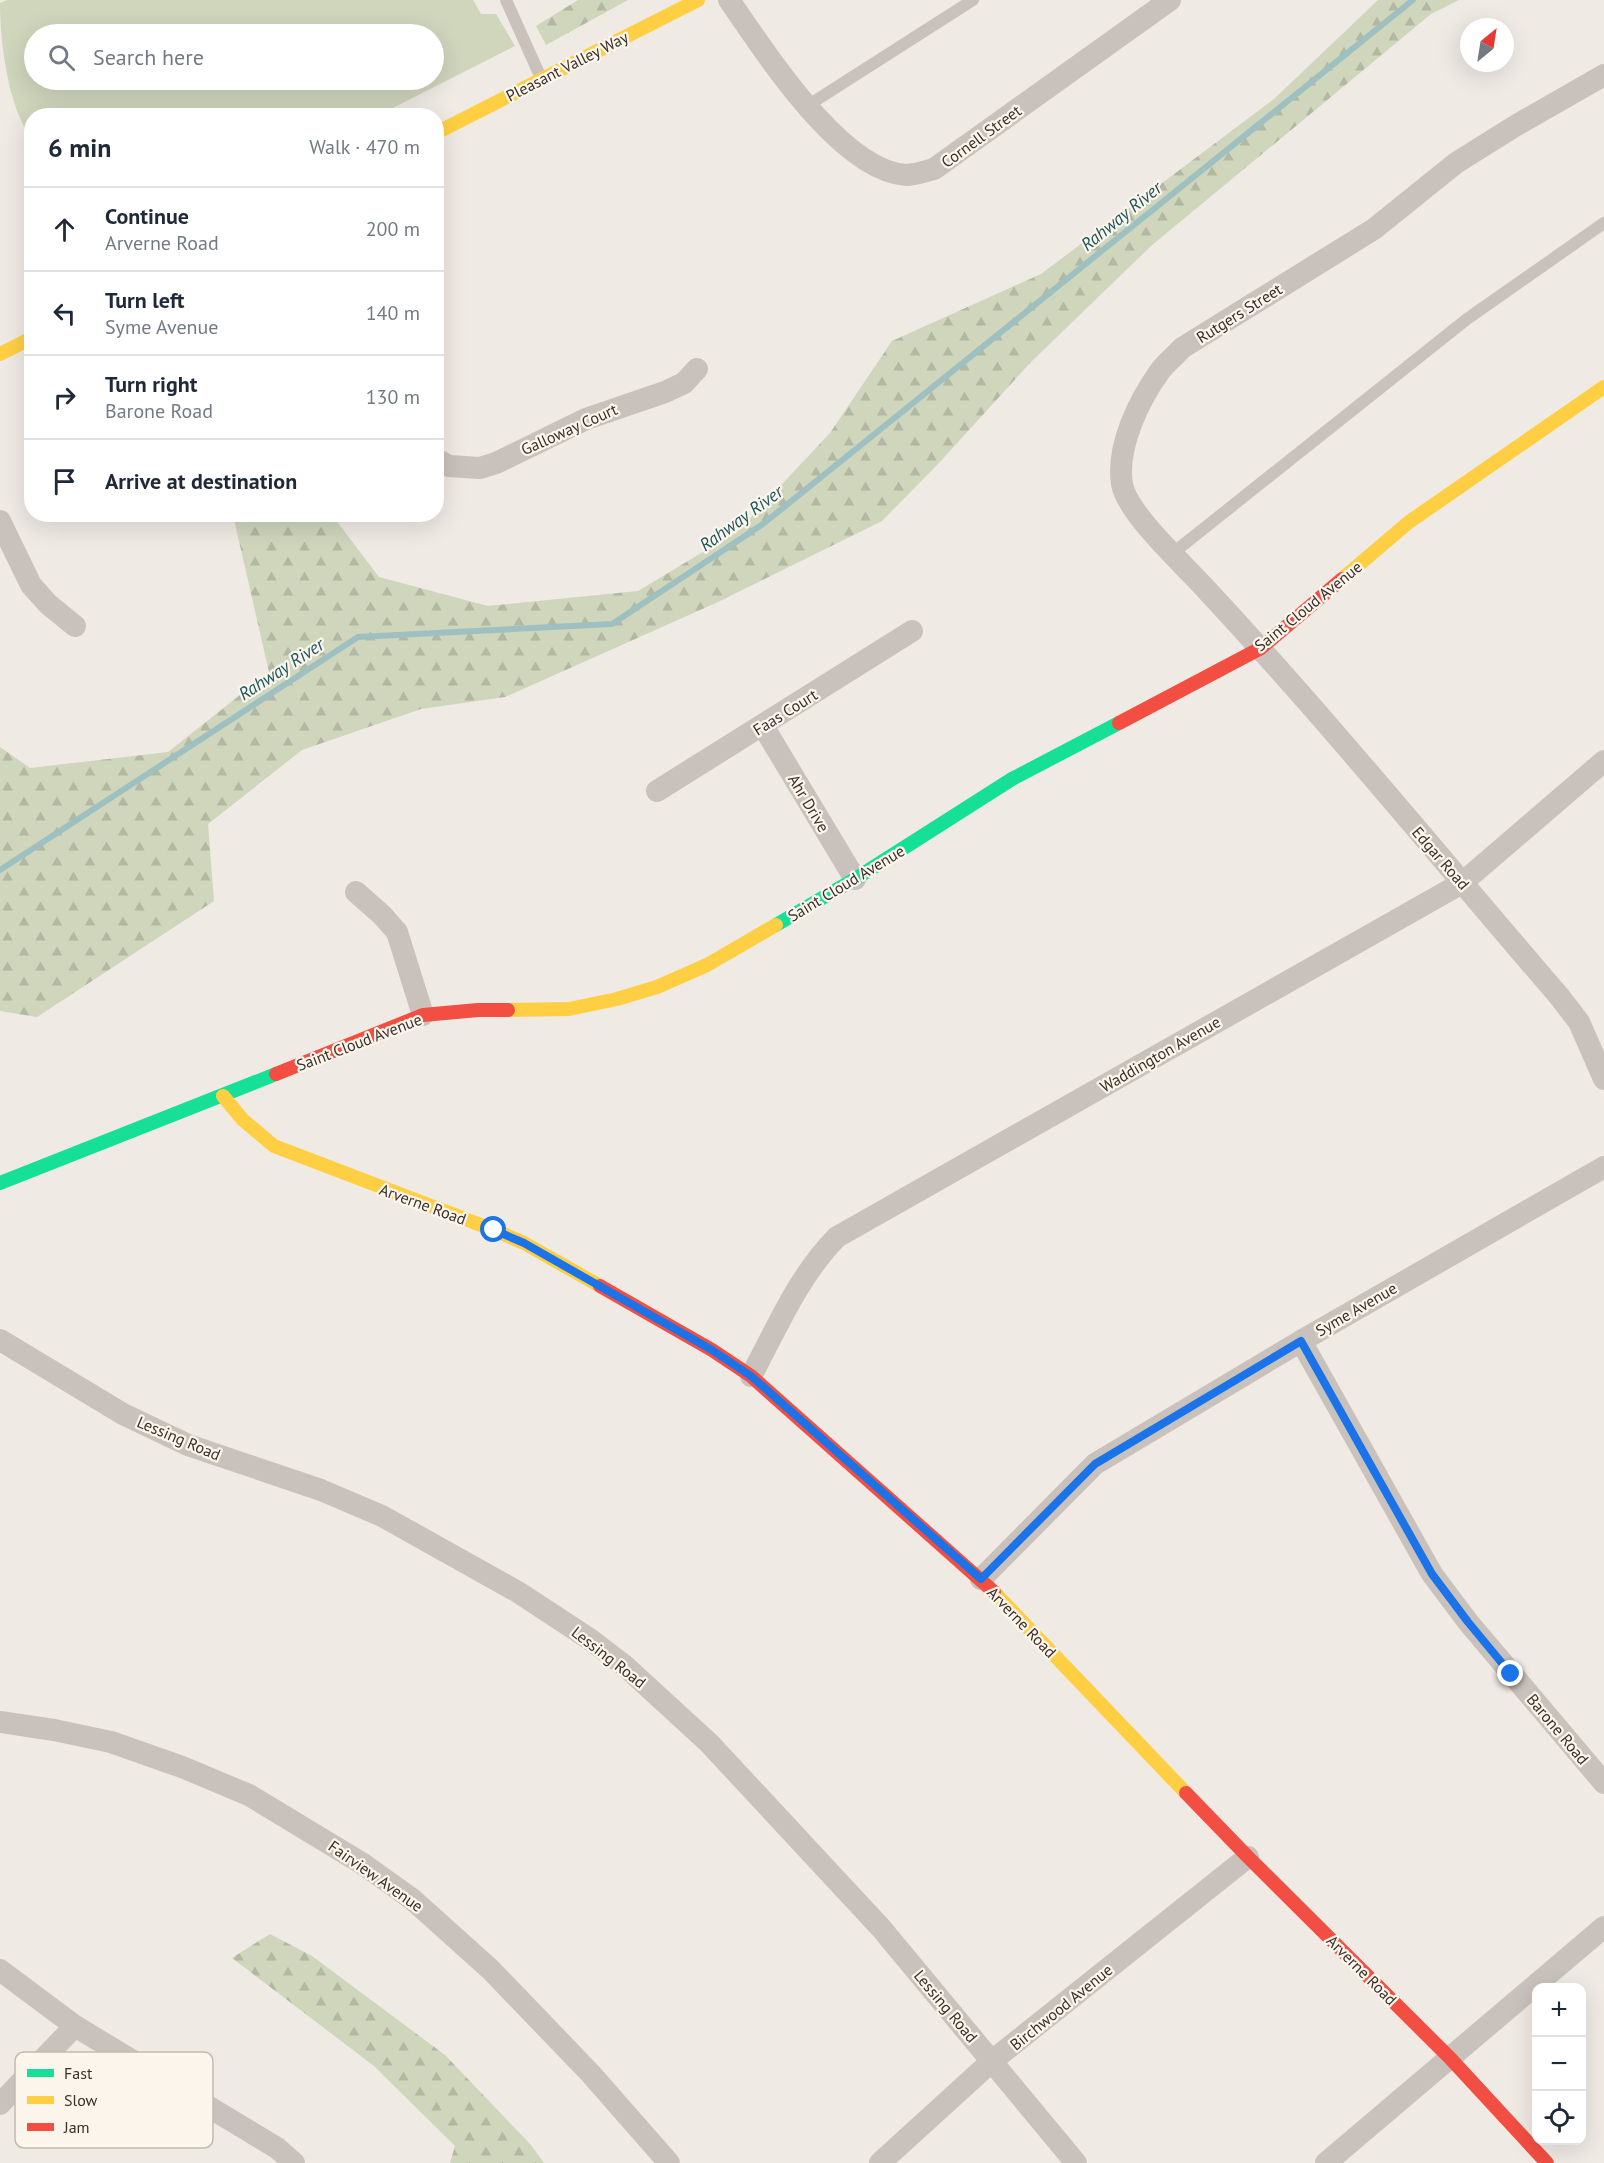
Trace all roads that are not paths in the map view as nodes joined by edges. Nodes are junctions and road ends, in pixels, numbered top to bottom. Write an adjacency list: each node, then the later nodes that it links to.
1 (506, 0): 7 (lane)
2 (698, 0): 7 (street, Pleasant Valley Way)
3 (729, 0): 8 (street, Cornell Street)
4 (973, 0): 8 (lane)
5 (1170, 0): 8 (street, Cornell Street)
6 (1604, 75): 17 (street, Rutgers Street)
7 (541, 80): 9 (street, Pleasant Valley Way)
8 (807, 106)
9 (444, 129)
10 (1604, 223): 17 (lane)
11 (24, 342): 12 (street)
12 (0, 354)
13 (697, 369): 15 (street, Galloway Court)
14 (1604, 387): 20 (street, Saint Cloud Avenue)
15 (444, 463)
16 (0, 521): 18 (street)
17 (1173, 553): 20 (street, Rutgers Street)
18 (75, 626)
19 (912, 631): 21 (street, Faas Court)
20 (1261, 648): 24 (street, Saint Cloud Avenue); 25 (street, Edgar Road)
21 (763, 726): 23 (street, Faas Court); 24 (street, Ahr Drive)
22 (1604, 761): 25 (street, Waddington Avenue)
23 (657, 791)
24 (855, 879): 27 (street, Saint Cloud Avenue)
25 (1462, 883): 28 (street, Edgar Road); 34 (street, Waddington Avenue)
26 (356, 892): 27 (street)
27 (423, 1015): 29 (street, Saint Cloud Avenue)
28 (1604, 1079)
29 (224, 1096): 31 (street, Saint Cloud Avenue); 34 (street, Arverne Road)
30 (1604, 1167): 33 (street, Syme Avenue)
31 (0, 1183)
32 (0, 1340): 45 (street, Lessing Road)
33 (1301, 1341): 35 (street, Syme Avenue); 37 (street, Barone Road)
34 (751, 1376): 35 (street, Arverne Road)
35 (981, 1579): 38 (street, Arverne Road)
36 (0, 1722): 50 (street, Fairview Avenue)
37 (1604, 1783)
38 (1248, 1857): 44 (street, Arverne Road); 45 (street, Birchwood Avenue)
39 (1604, 1927): 44 (street)
40 (0, 1970): 41 (street)
41 (75, 2026): 42 (street); 43 (street)
42 (50, 2052)
43 (118, 2052)
44 (1450, 2058): 53 (street); 54 (street, Arverne Road)
45 (992, 2061): 51 (street, Birchwood Avenue); 52 (street, Lessing Road)
46 (15, 2088): 47 (street)
47 (0, 2103)
48 (213, 2109): 49 (street)
49 (294, 2163)
50 (669, 2163)
51 (880, 2163)
52 (1076, 2163)
53 (1326, 2163)
54 (1547, 2163)

